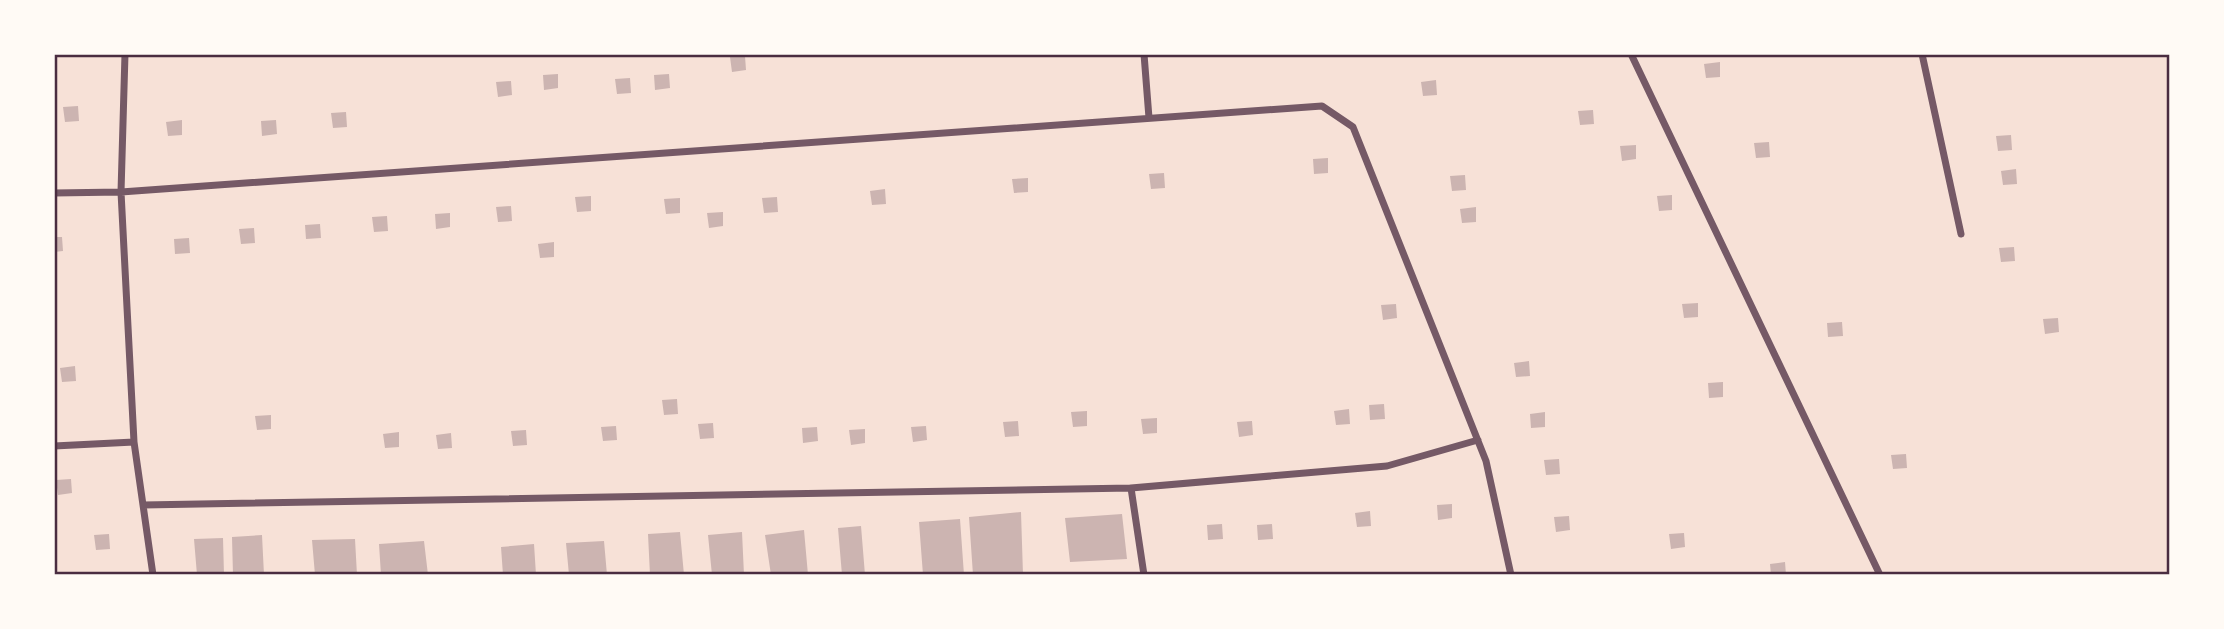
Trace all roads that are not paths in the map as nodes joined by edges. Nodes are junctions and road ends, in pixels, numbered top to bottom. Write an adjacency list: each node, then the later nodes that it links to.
1 (125, 54): 6 (street)
2 (1144, 54): 5 (street)
3 (1631, 54): 17 (street)
4 (1922, 54): 8 (street)
5 (1149, 118): 6 (street); 9 (street)
6 (121, 192): 7 (street); 10 (street)
7 (54, 193)
8 (1961, 234)
9 (1478, 440): 12 (street); 16 (street)
10 (134, 442): 11 (street); 13 (street)
11 (54, 446)
12 (1131, 488): 13 (street); 15 (street)
13 (143, 505): 14 (street)
14 (153, 575)
15 (1144, 575)
16 (1511, 575)
17 (1880, 575)

